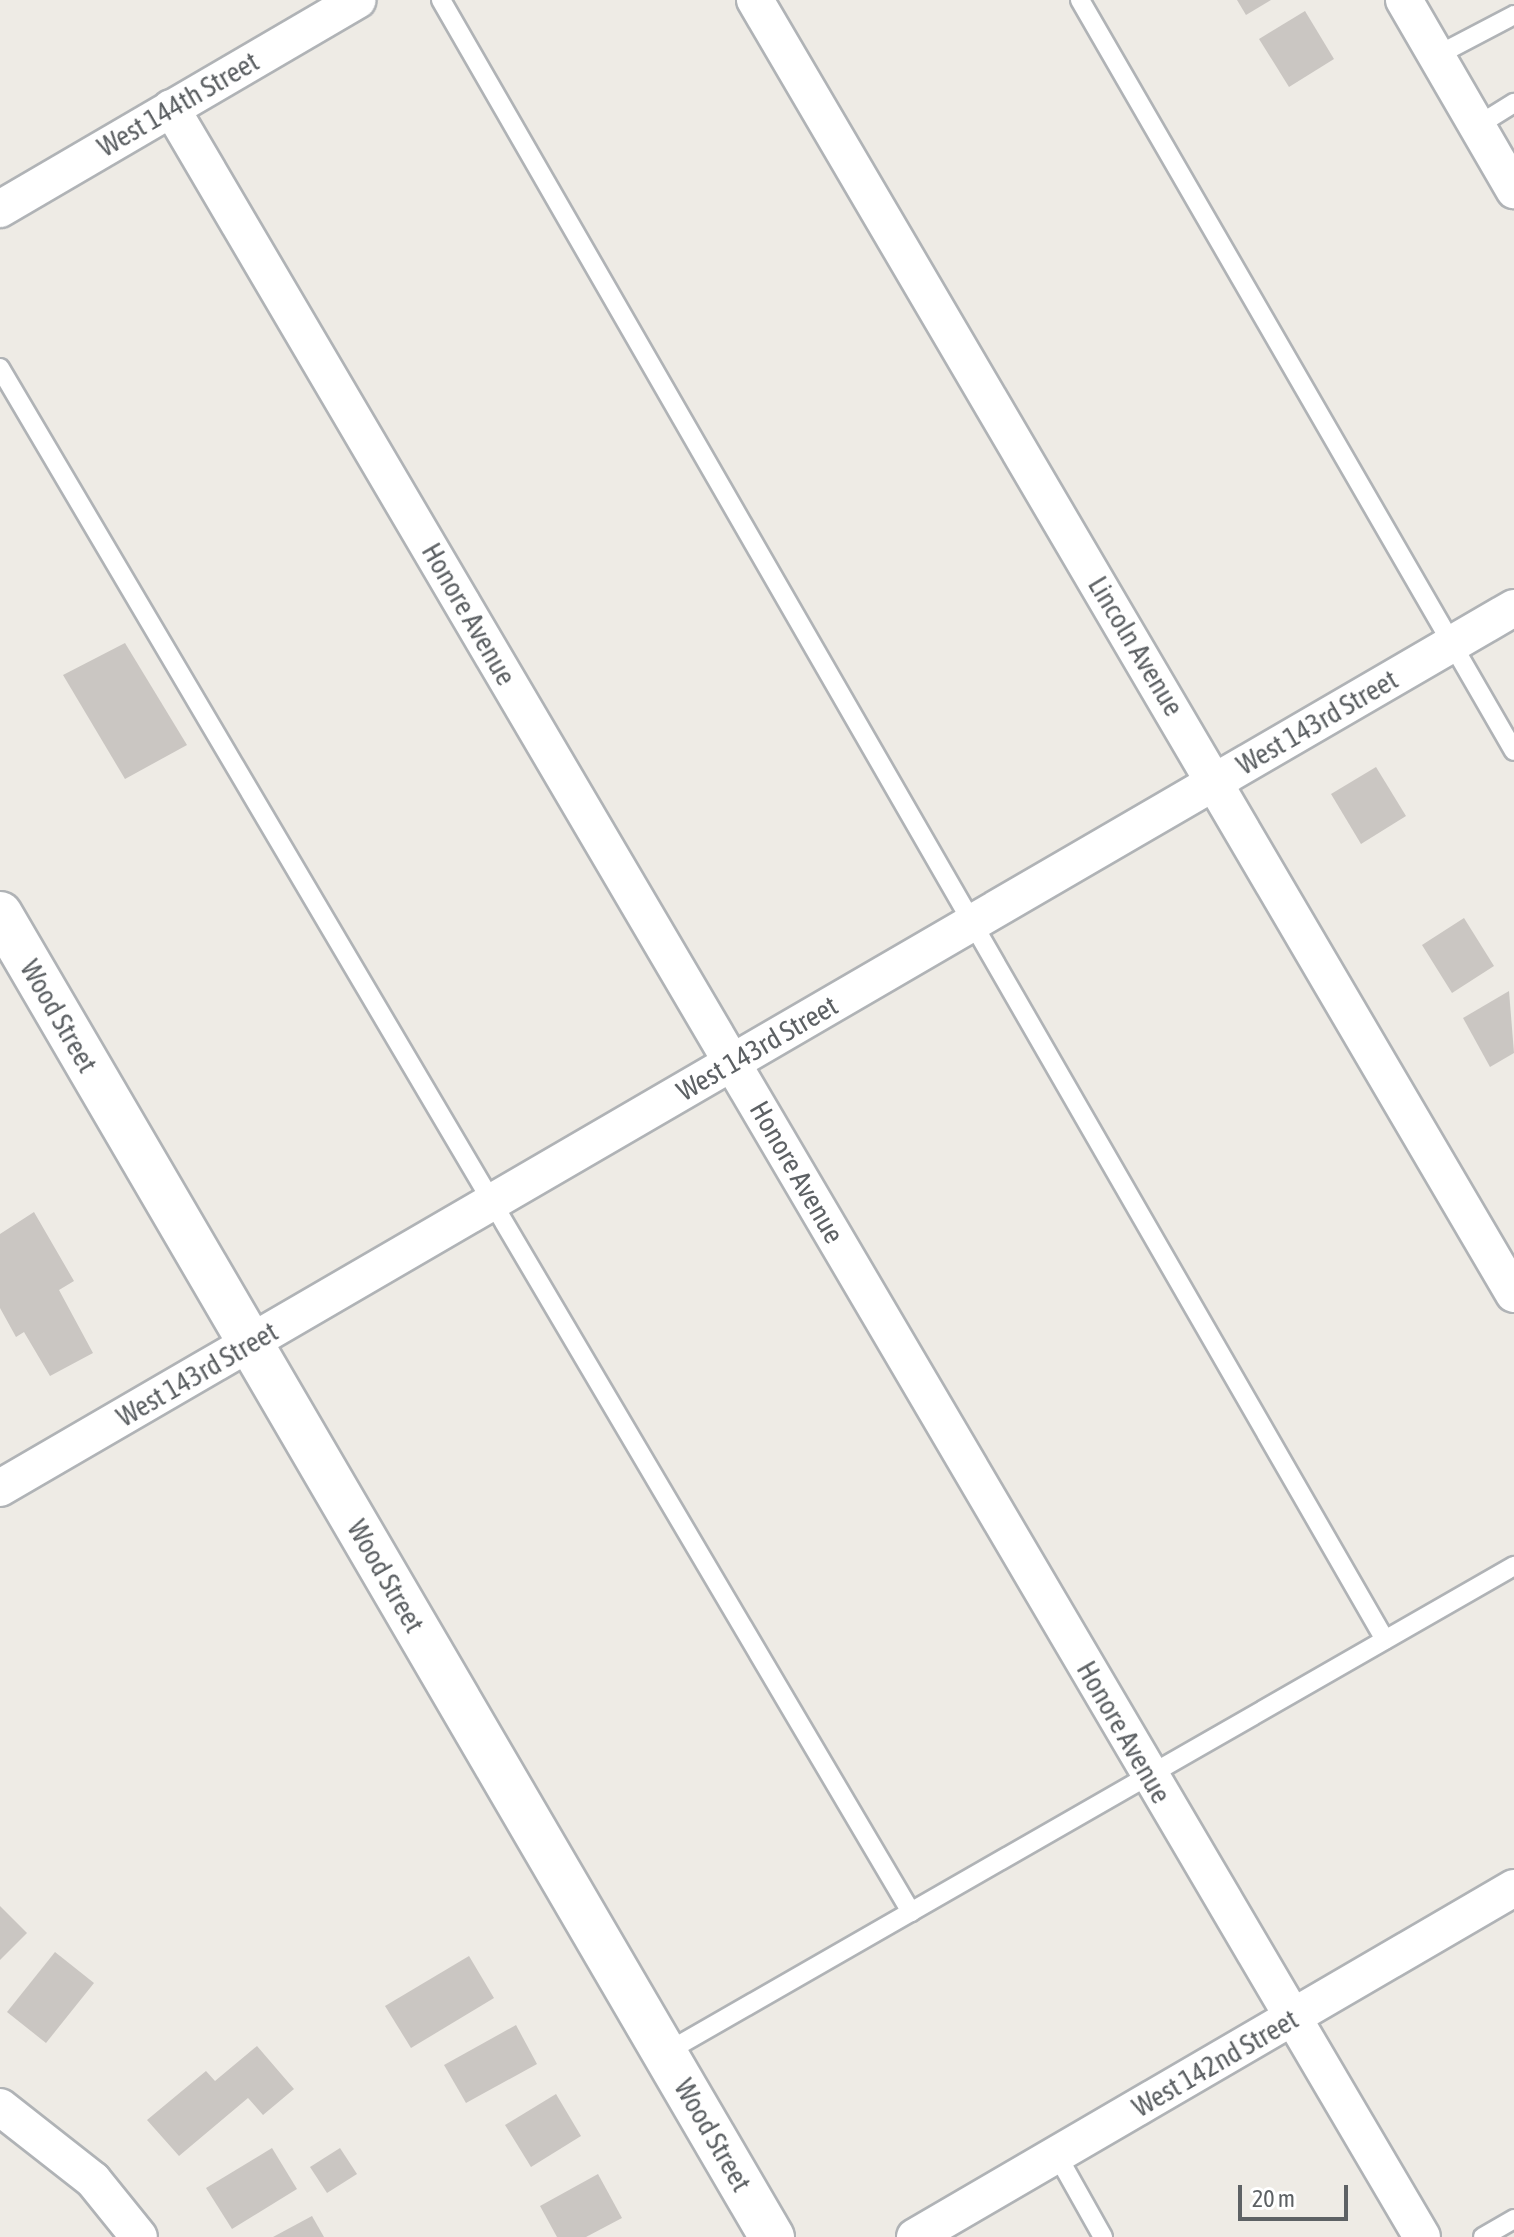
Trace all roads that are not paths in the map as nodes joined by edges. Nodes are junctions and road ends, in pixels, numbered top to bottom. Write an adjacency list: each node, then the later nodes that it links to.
1 (357, 0): 9 (street, West 144th Street)
2 (441, 0): 19 (lane)
3 (755, 0): 17 (street, Lincoln Avenue)
4 (1080, 0): 15 (lane)
5 (1404, 0): 7 (street)
6 (1514, 15): 7 (lane)
7 (1436, 56): 10 (street)
8 (1514, 103): 10 (lane)
9 (171, 108): 12 (street, West 144th Street); 20 (street, Honore Avenue)
10 (1477, 126): 11 (street)
11 (1514, 190)
12 (0, 209)
13 (0, 368): 21 (lane)
14 (1514, 608): 15 (street, West 143rd Street)
15 (1452, 644): 16 (lane); 17 (street, West 143rd Street)
16 (1514, 751)
17 (1216, 781): 19 (street, West 143rd Street); 22 (street, Lincoln Avenue)
18 (0, 914): 23 (main road, Wood Street)
19 (973, 922): 20 (street, West 143rd Street); 26 (lane)
20 (733, 1062): 21 (street, West 143rd Street); 27 (street, Honore Avenue)
21 (492, 1202): 23 (street, West 143rd Street); 29 (lane)
22 (1514, 1294)
23 (250, 1343): 24 (street, West 143rd Street); 31 (main road, Wood Street)
24 (0, 1488)
25 (1514, 1566): 26 (lane)
26 (1385, 1640): 27 (lane)
27 (1149, 1775): 29 (lane); 30 (street, Honore Avenue)
28 (1514, 1888): 30 (street, West 142nd Street)
29 (911, 1912): 31 (lane)
30 (1291, 2018): 33 (street, West 142nd Street); 39 (street, Honore Avenue)
31 (665, 2053): 36 (main road, Wood Street)
32 (0, 2107): 35 (street)
33 (1057, 2155): 37 (street, West 142nd Street); 38 (lane)
34 (1514, 2219): 40 (lane)
35 (139, 2237)
36 (772, 2237)
37 (915, 2237)
38 (1103, 2237)
39 (1422, 2237)
40 (1483, 2237)

